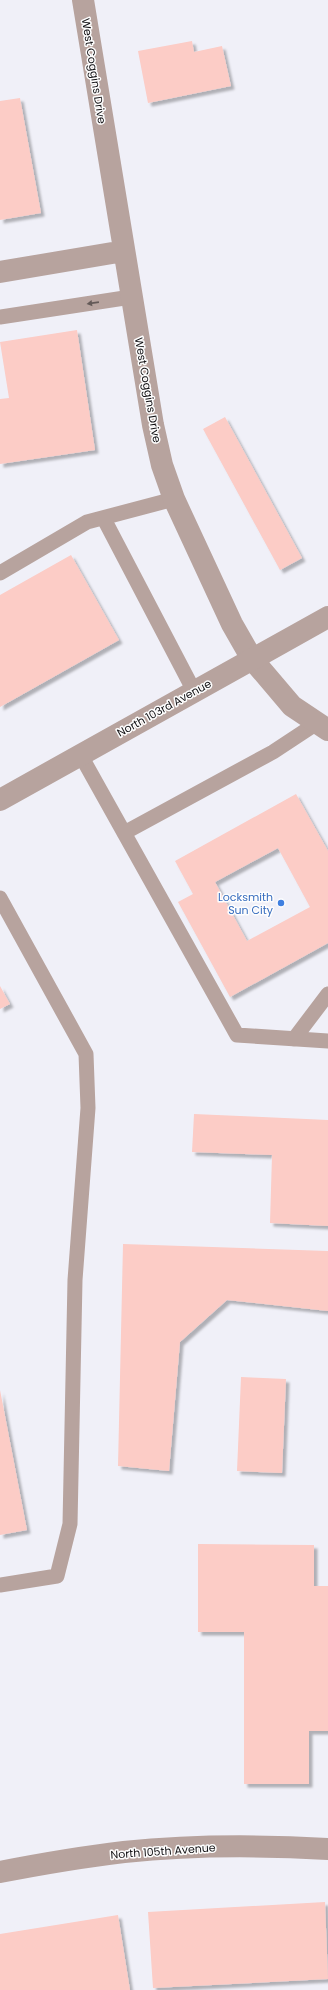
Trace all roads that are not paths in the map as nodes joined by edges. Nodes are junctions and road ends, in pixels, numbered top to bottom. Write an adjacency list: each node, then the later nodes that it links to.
1 (83, 0): 2 (street, West Coggins Drive)
2 (124, 251): 3 (street); 4 (street, West Coggins Drive)
3 (0, 272)
4 (131, 298): 5 (lane, one-way to 5); 6 (street, West Coggins Drive)
5 (0, 317)
6 (174, 500): 7 (lane); 10 (street, West Coggins Drive)
7 (104, 518): 8 (lane); 11 (lane)
8 (0, 573)
9 (328, 617): 10 (street, North 103rd Avenue)
10 (252, 659): 11 (street, North 103rd Avenue); 12 (street, West Coggins Drive)
11 (194, 691): 13 (street, North 103rd Avenue)
12 (322, 726): 15 (lane)
13 (80, 754): 14 (street, North 103rd Avenue); 15 (lane)
14 (0, 800)
15 (124, 833): 18 (lane)
16 (0, 898): 20 (lane)
17 (328, 994): 18 (lane)
18 (294, 1038): 19 (lane)
19 (328, 1041)
20 (0, 1585)
21 (328, 1849): 22 (street, North 105th Avenue)
22 (0, 1872)

